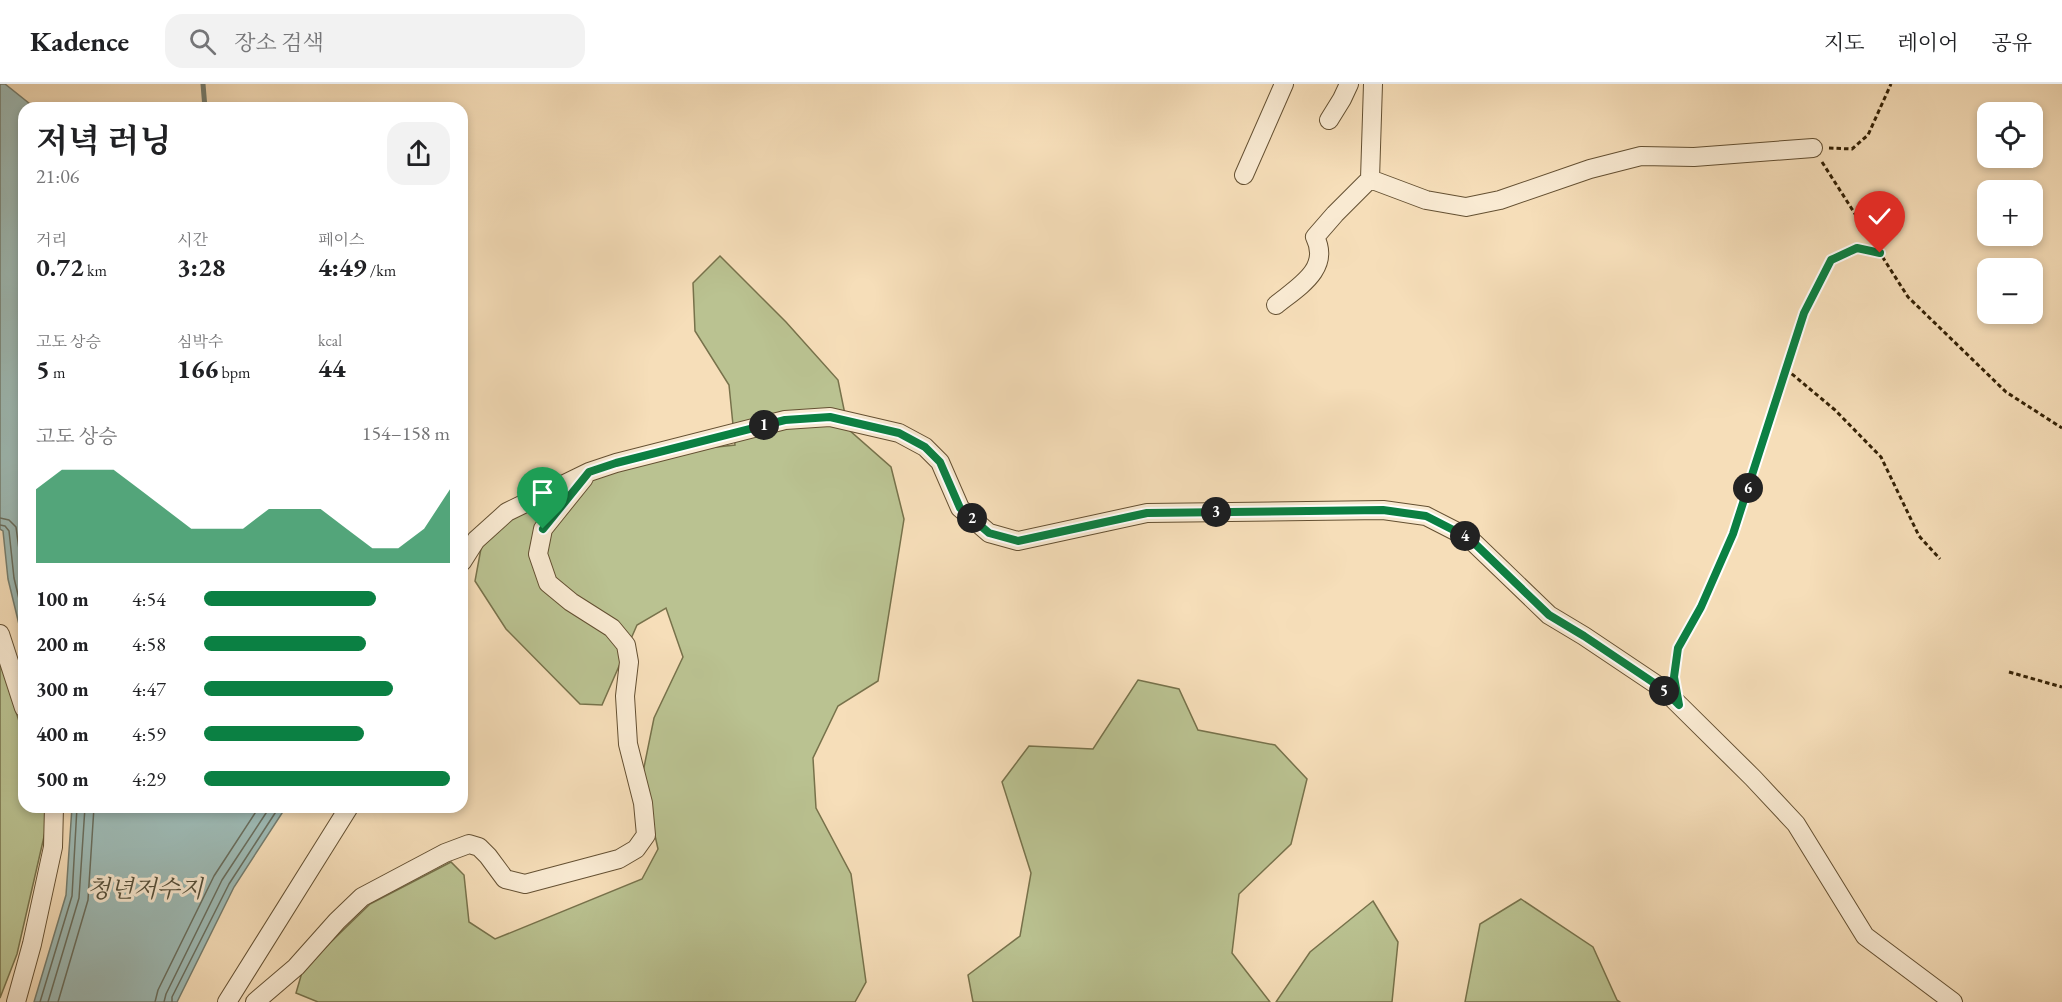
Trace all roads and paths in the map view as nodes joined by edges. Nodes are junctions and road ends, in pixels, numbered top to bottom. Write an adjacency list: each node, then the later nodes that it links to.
1 (1284, 84): 7 (street)
2 (1349, 84): 5 (street)
3 (1372, 84): 8 (street)
4 (1891, 84): 6 (path)
5 (1329, 120)
6 (1813, 148): 8 (street); 9 (path)
7 (1244, 175)
8 (1370, 179): 10 (street)
9 (1880, 253): 11 (path); 12 (path)
10 (1276, 305)
11 (1786, 369): 15 (path); 20 (path)
12 (2062, 428)
13 (589, 472): 14 (street); 20 (street); 25 (street)
14 (468, 553)
15 (1940, 559)
16 (0, 634): 19 (street)
17 (2008, 672): 18 (path)
18 (2062, 687)
19 (18, 690)
20 (1679, 705): 26 (street)
21 (54, 813): 23 (street)
22 (345, 813): 24 (street)
23 (16, 1002)
24 (227, 1002)
25 (255, 1002)
26 (1953, 1002)

